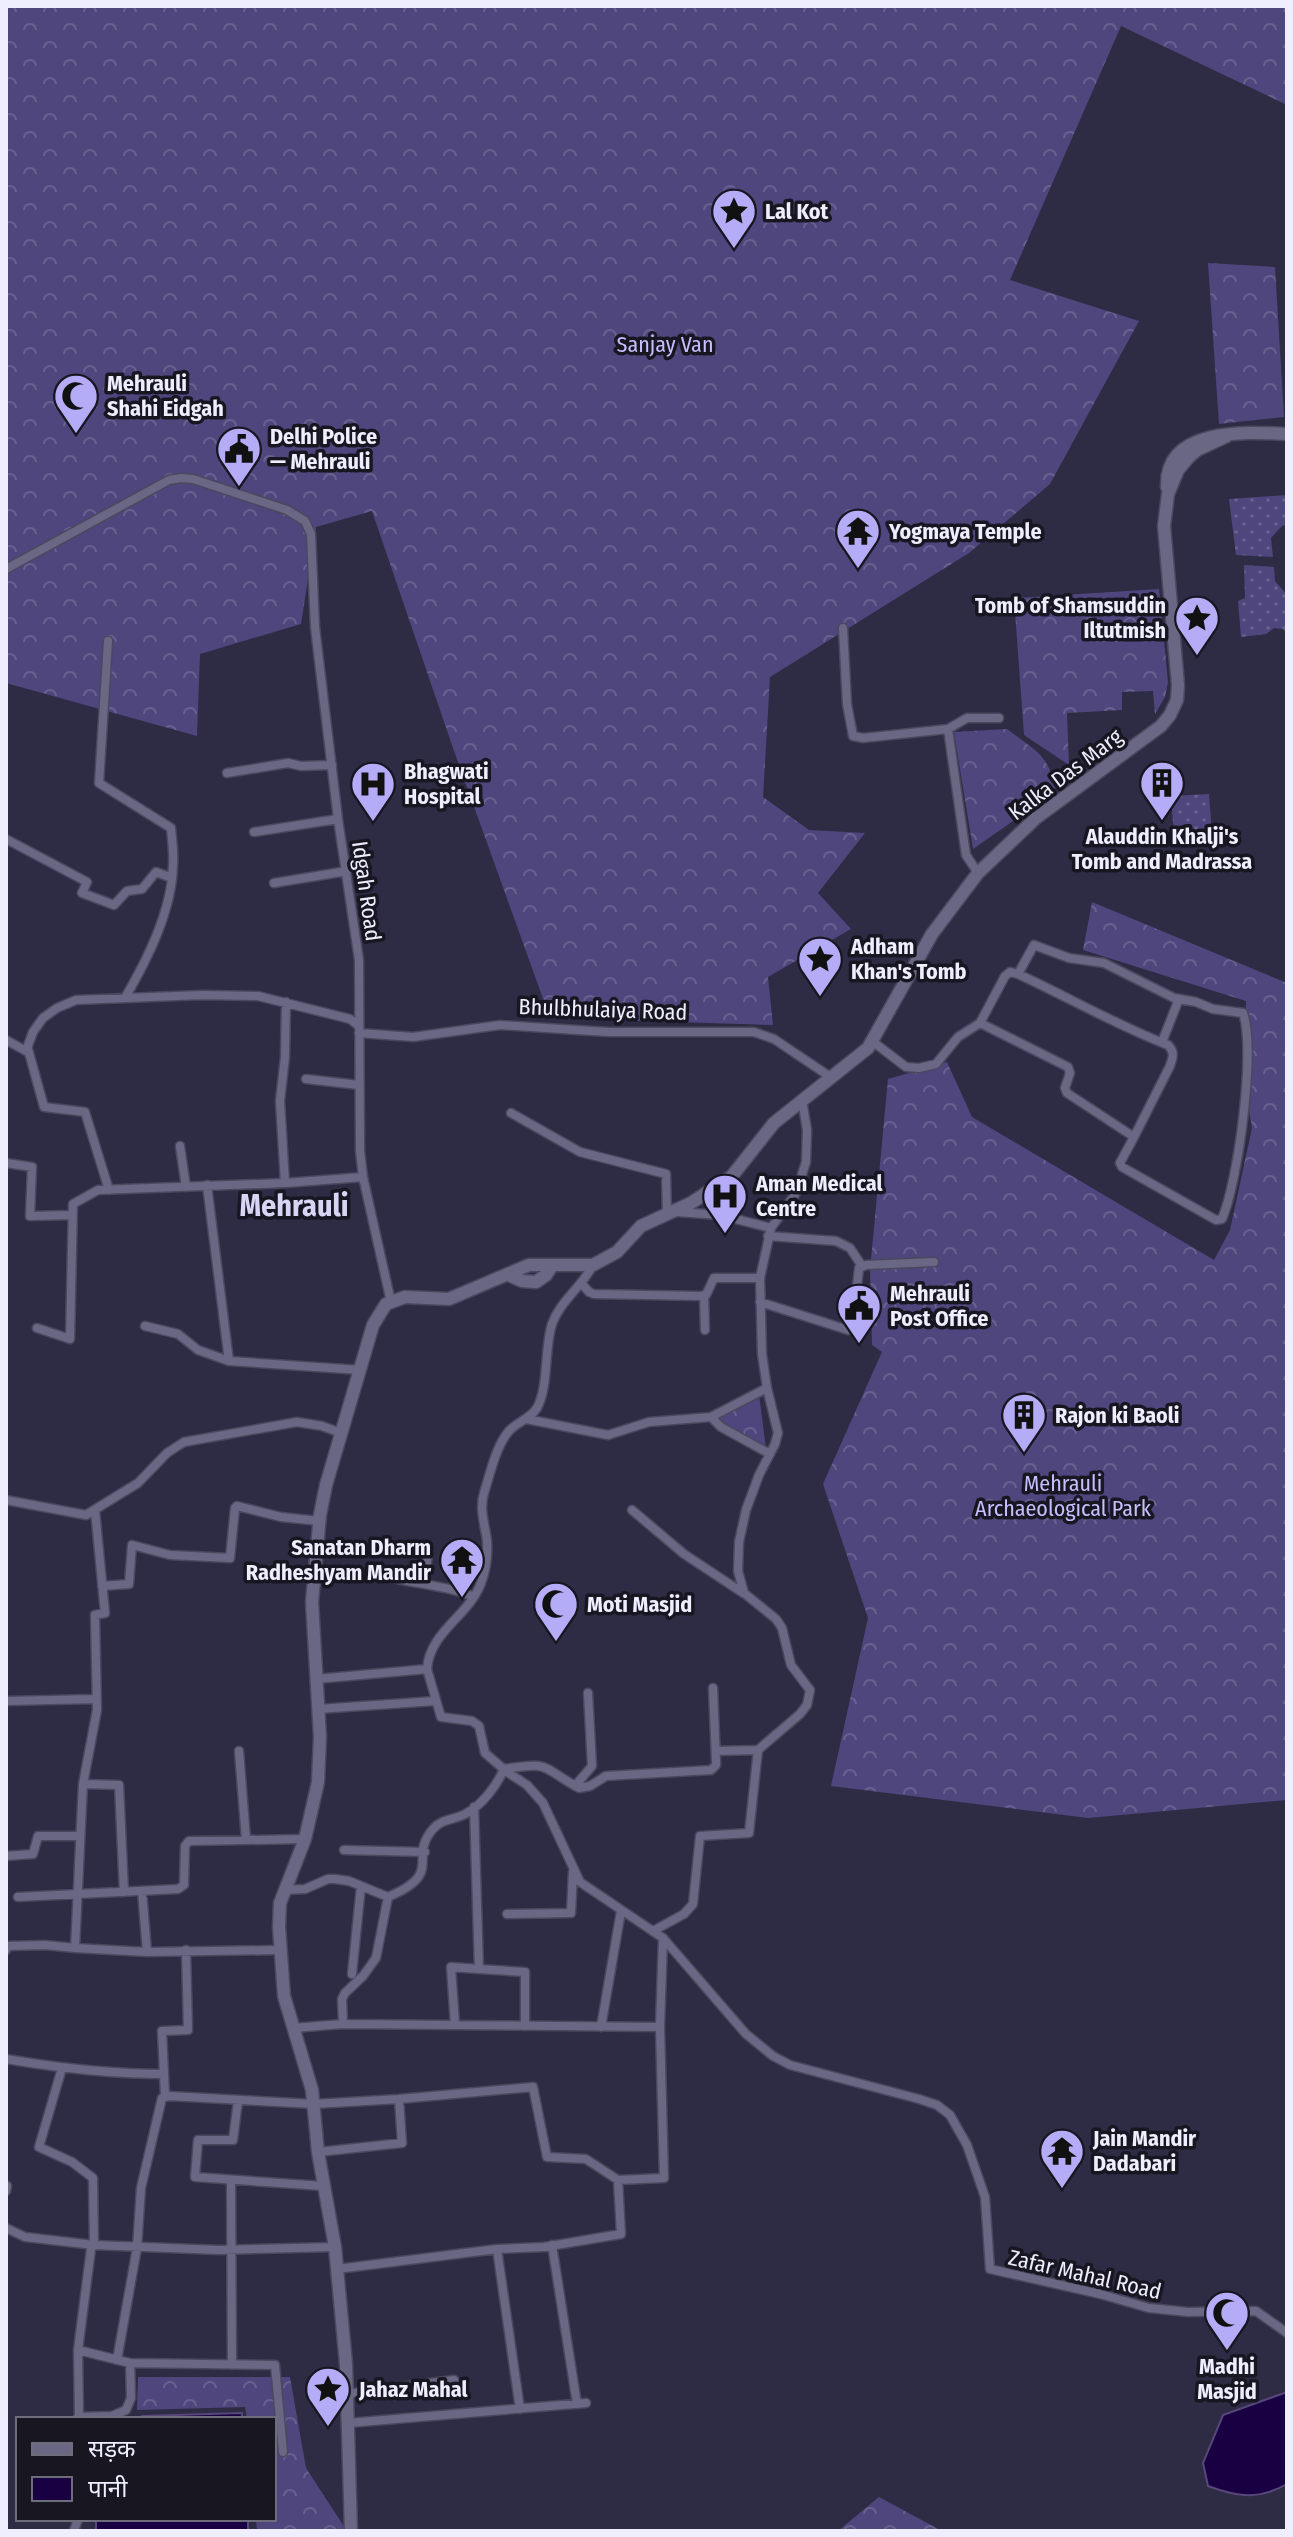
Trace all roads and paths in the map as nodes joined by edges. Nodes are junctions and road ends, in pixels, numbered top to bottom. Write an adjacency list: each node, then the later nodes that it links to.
1 (1287, 434): 13 (street, Kalka Das Marg)
2 (6, 569): 7 (street, Idgah Road)
3 (843, 628): 6 (street)
4 (108, 641): 14 (street)
5 (999, 718): 6 (street)
6 (948, 729): 13 (street)
7 (332, 765): 8 (street); 9 (street, Idgah Road)
8 (227, 773)
9 (338, 819): 10 (street); 12 (street, Idgah Road)
10 (254, 832)
11 (6, 839): 14 (street)
12 (347, 871): 15 (street); 21 (street, Idgah Road)
13 (978, 873): 23 (street, Kalka Das Marg)
14 (172, 878): 17 (street)
15 (274, 883)
16 (1018, 974): 18 (street); 20 (street); 24 (street)
17 (125, 998): 19 (street, Bhulbhulaiya Road); 25 (street, Bhulbhulaiya Road)
18 (1179, 999): 24 (street); 31 (street)
19 (286, 1002): 21 (street, Bhulbhulaiya Road); 35 (street)
20 (980, 1023): 23 (street); 31 (street)
21 (359, 1029): 26 (street, Bhulbhulaiya Road); 28 (street, Idgah Road)
22 (6, 1040): 25 (street)
23 (872, 1041): 26 (street, Kalka Das Marg)
24 (1162, 1042): 31 (street)
25 (28, 1049): 38 (street)
26 (833, 1078): 29 (street)
27 (306, 1079): 28 (street)
28 (359, 1085): 34 (street, Idgah Road)
29 (802, 1100): 39 (street); 41 (street)
30 (511, 1113): 39 (street)
31 (1134, 1137)
32 (180, 1146): 37 (street)
33 (6, 1163): 40 (street)
34 (363, 1177): 35 (street); 48 (street, Idgah Road)
35 (285, 1183): 36 (street)
36 (207, 1185): 37 (street); 53 (street)
37 (186, 1187): 38 (street)
38 (109, 1190): 40 (street)
39 (670, 1212): 41 (street); 43 (street)
40 (72, 1215): 51 (street)
41 (770, 1232): 44 (street); 45 (street)
42 (934, 1262): 44 (street)
43 (593, 1265): 46 (street); 48 (street)
44 (862, 1266): 49 (street)
45 (760, 1278): 47 (street); 49 (street)
46 (582, 1284): 47 (street); 57 (street)
47 (704, 1295): 52 (street)
48 (391, 1302): 54 (street)
49 (760, 1302): 55 (street)
50 (145, 1326): 53 (street)
51 (37, 1328)
52 (705, 1330)
53 (229, 1361): 54 (street)
54 (360, 1370): 58 (street)
55 (767, 1388): 56 (street); 59 (street)
56 (711, 1417): 57 (street); 59 (street)
57 (526, 1419): 69 (street)
58 (341, 1433): 61 (street); 63 (street)
59 (770, 1454): 68 (street)
60 (6, 1500): 61 (street)
61 (95, 1510): 67 (street)
62 (632, 1510): 68 (street)
63 (319, 1521): 67 (street); 71 (street)
64 (428, 1551): 66 (street)
65 (371, 1572): 66 (street)
66 (425, 1584): 69 (street)
67 (102, 1586): 74 (street)
68 (744, 1593): 78 (street)
69 (474, 1597): 70 (street)
70 (427, 1669): 71 (street); 76 (street)
71 (316, 1679): 77 (street)
72 (713, 1688): 80 (street)
73 (588, 1693): 83 (street)
74 (95, 1699): 75 (street); 82 (street)
75 (6, 1701)
76 (435, 1701): 77 (street); 81 (street, Zafar Mahal Road)
77 (318, 1709): 87 (street)
78 (758, 1750): 80 (street); 101 (street)
79 (239, 1751): 86 (street)
80 (716, 1751): 83 (street)
81 (504, 1769): 83 (street); 84 (street); 91 (street, Zafar Mahal Road)
82 (83, 1784): 85 (street); 95 (street)
83 (575, 1786)
84 (474, 1807): 89 (street); 108 (street)
85 (80, 1836): 90 (street); 96 (street)
86 (246, 1839): 87 (street); 94 (street)
87 (305, 1839): 93 (street)
88 (344, 1850): 89 (street)
89 (425, 1852): 98 (street)
90 (6, 1856)
91 (573, 1871): 99 (street, Zafar Mahal Road); 100 (street)
92 (361, 1886): 93 (street); 98 (street); 109 (street)
93 (284, 1890): 106 (street)
94 (142, 1891): 95 (street); 107 (street)
95 (124, 1892): 96 (street)
96 (79, 1895): 97 (street); 104 (street)
97 (18, 1897)
98 (388, 1897): 110 (street)
99 (621, 1911): 101 (street, Zafar Mahal Road); 113 (street)
100 (507, 1914)
101 (653, 1931): 102 (street, Zafar Mahal Road)
102 (663, 1938): 114 (street); 135 (street, Zafar Mahal Road)
103 (7, 1947): 104 (street)
104 (75, 1948): 107 (street)
105 (186, 1950): 106 (street); 107 (street); 118 (street)
106 (279, 1950): 115 (street)
107 (147, 1952)
108 (479, 1969): 111 (street); 112 (street)
109 (352, 1974)
110 (343, 2024): 111 (street); 115 (street)
111 (455, 2025): 112 (street)
112 (525, 2026): 113 (street)
113 (601, 2027): 114 (street)
114 (660, 2027): 125 (street)
115 (293, 2028): 122 (street)
116 (6, 2059): 117 (street)
117 (62, 2068): 118 (street); 128 (street)
118 (164, 2074): 119 (street)
119 (165, 2096): 121 (street); 131 (street)
120 (399, 2099): 122 (street); 123 (street); 125 (street)
121 (238, 2101): 122 (street); 124 (street)
122 (314, 2104): 123 (street)
123 (318, 2152): 126 (street)
124 (231, 2180): 126 (street); 133 (street)
125 (618, 2180): 129 (street)
126 (323, 2186): 130 (street)
127 (6, 2228): 128 (street)
128 (94, 2245): 131 (street); 136 (street)
129 (552, 2245): 132 (street); 142 (street)
130 (335, 2247): 133 (street); 134 (street)
131 (137, 2248): 133 (street); 137 (street)
132 (497, 2249): 134 (street); 142 (street)
133 (231, 2250): 139 (street)
134 (337, 2269): 141 (street)
135 (1287, 2333)
136 (78, 2350): 137 (street); 143 (street)
137 (117, 2360): 138 (street)
138 (130, 2363): 139 (street); 144 (street)
139 (232, 2365): 146 (street)
140 (454, 2380): 141 (street)
141 (347, 2394): 145 (street)
142 (520, 2409): 145 (street)
143 (79, 2417)
144 (96, 2417)
145 (348, 2423): 147 (street)
146 (283, 2452)
147 (351, 2531)

